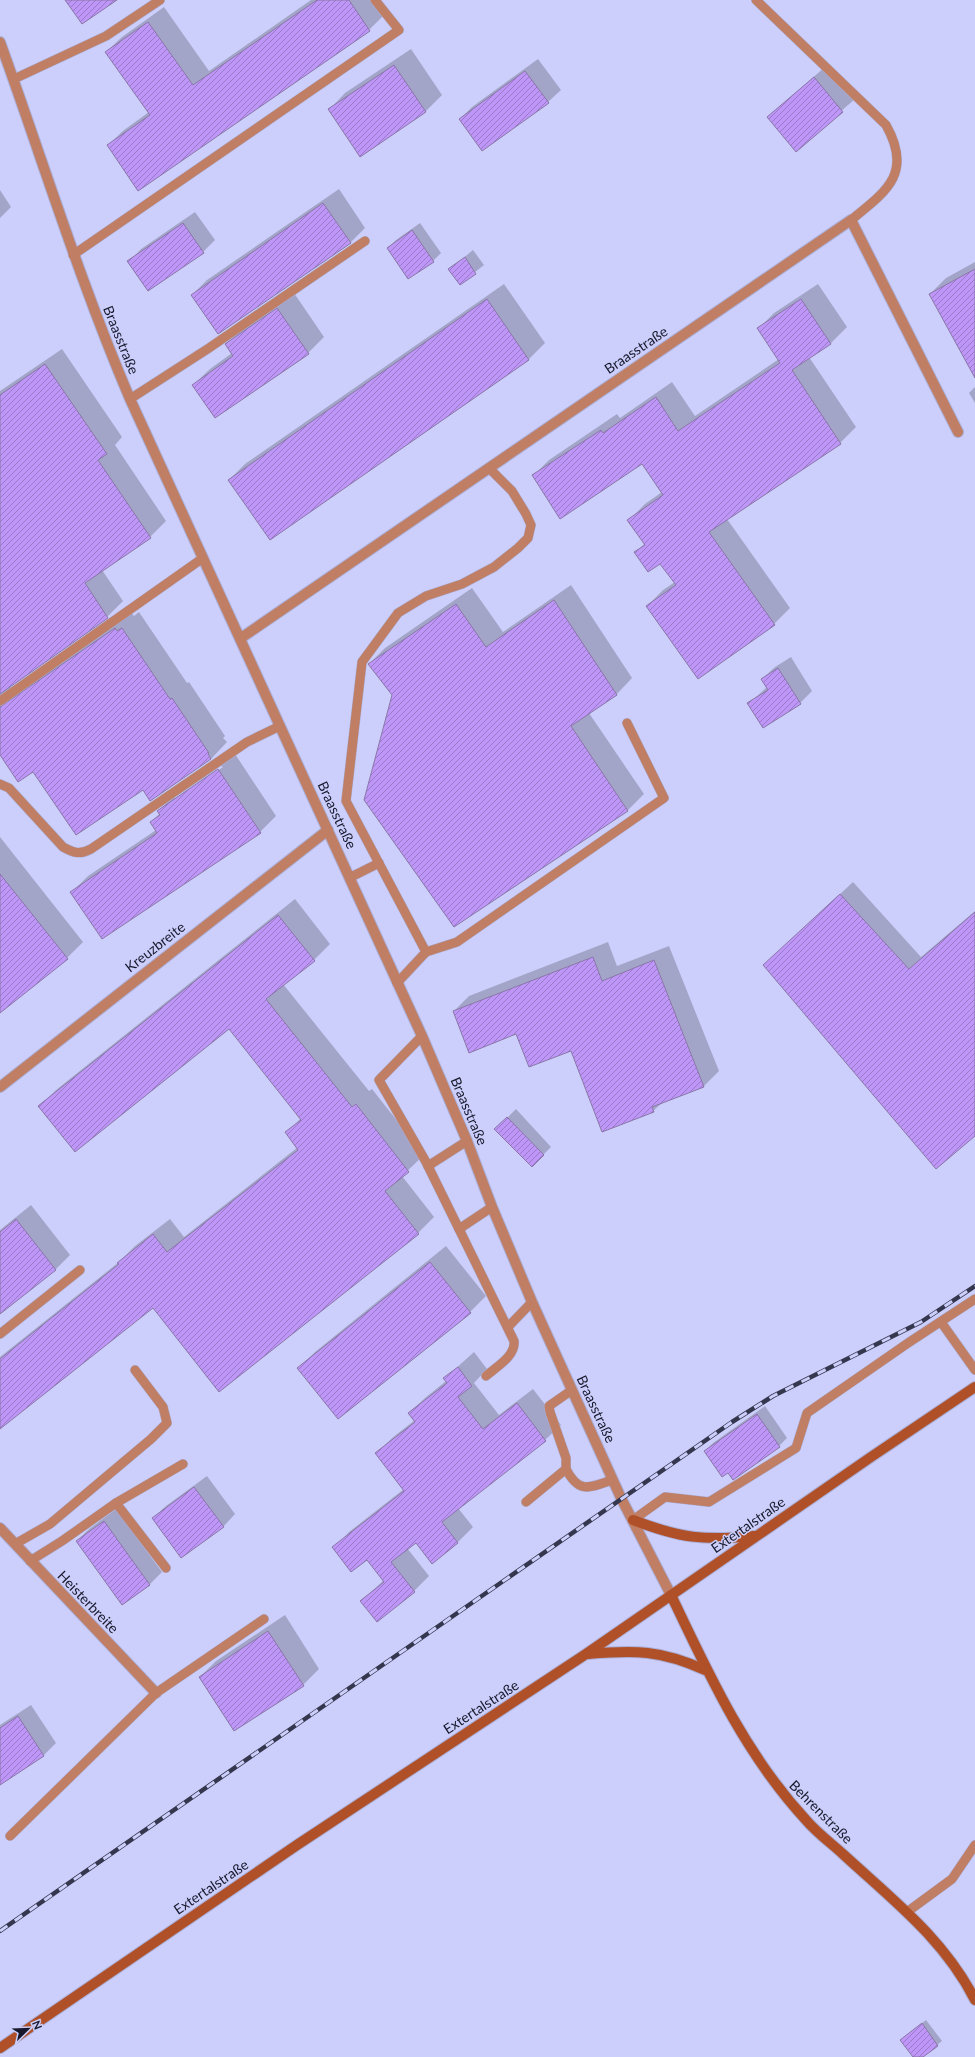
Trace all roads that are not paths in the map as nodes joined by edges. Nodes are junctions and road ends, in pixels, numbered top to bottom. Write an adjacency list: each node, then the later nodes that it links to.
1 (160, 0): 5 (lane)
2 (376, 0): 8 (lane)
3 (756, 0): 6 (lane)
4 (0, 42): 5 (street, Braasstraße)
5 (14, 79): 8 (street, Braasstraße)
6 (851, 220): 10 (street); 11 (street, Braasstraße)
7 (365, 242): 9 (lane)
8 (73, 255): 9 (street, Braasstraße)
9 (130, 399): 12 (street, Braasstraße)
10 (958, 432)
11 (489, 468): 13 (street, Braasstraße); 19 (lane)
12 (203, 558): 13 (street, Braasstraße); 14 (lane)
13 (241, 638): 16 (street, Braasstraße)
14 (0, 701)
15 (627, 724): 21 (lane)
16 (280, 726): 17 (lane); 18 (street, Braasstraße)
17 (0, 784)
18 (328, 830): 20 (street, Braasstraße); 24 (street, Kreuzbreite)
19 (379, 863): 20 (lane); 21 (lane)
20 (350, 877): 22 (street, Braasstraße)
21 (426, 952): 22 (lane)
22 (397, 983): 23 (street, Braasstraße)
23 (422, 1036): 25 (street, Braasstraße); 26 (lane)
24 (0, 1086)
25 (467, 1141): 26 (lane); 27 (street, Braasstraße)
26 (428, 1166): 28 (lane)
27 (492, 1207): 28 (lane); 31 (street, Braasstraße)
28 (459, 1229): 33 (lane)
29 (80, 1270): 34 (lane)
30 (975, 1299): 32 (lane)
31 (532, 1302): 33 (lane); 39 (street, Braasstraße)
32 (941, 1322): 36 (lane); 45 (lane)
33 (508, 1327): 37 (lane)
34 (0, 1334)
35 (135, 1370): 48 (lane)
36 (975, 1370)
37 (486, 1376)
38 (975, 1388): 47 (main road, Extertalstraße)
39 (572, 1390): 41 (lane); 42 (street, Braasstraße)
40 (183, 1464): 44 (lane)
41 (566, 1469): 42 (lane); 43 (lane)
42 (612, 1480): 45 (street, Braasstraße)
43 (526, 1502)
44 (116, 1503): 49 (lane); 50 (lane)
45 (633, 1520): 47 (main road); 51 (street, Braasstraße)
46 (0, 1528): 48 (street, Heisterbreite)
47 (756, 1536): 51 (main road, Extertalstraße)
48 (15, 1544): 49 (street, Heisterbreite)
49 (30, 1561): 55 (street, Heisterbreite)
50 (166, 1568)
51 (670, 1595): 53 (main road, Extertalstraße); 54 (main road, Behrenstraße)
52 (264, 1619): 55 (lane)
53 (586, 1654): 54 (main road); 60 (main road, Extertalstraße)
54 (705, 1670): 58 (main road, Behrenstraße)
55 (156, 1693): 56 (lane)
56 (10, 1836)
57 (975, 1845): 58 (lane)
58 (907, 1912): 59 (main road, Behrenstraße)
59 (975, 2000)
60 (0, 2048)

